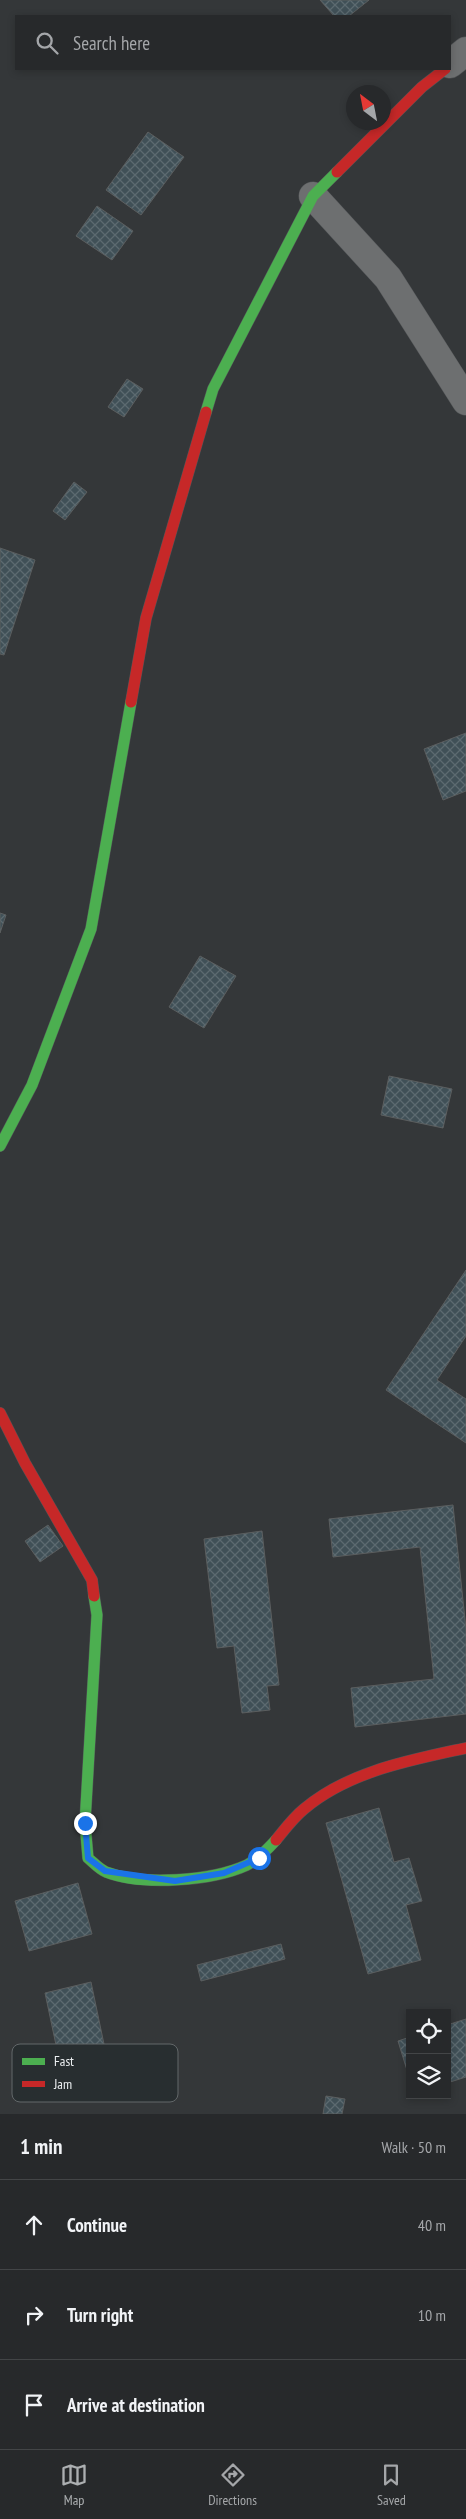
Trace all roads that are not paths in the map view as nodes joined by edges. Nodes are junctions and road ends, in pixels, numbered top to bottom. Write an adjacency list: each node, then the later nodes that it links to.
1 (466, 51): 2 (street)
2 (451, 63)
3 (444, 70): 4 (street)
4 (313, 196): 5 (street); 6 (street)
5 (466, 400)
6 (0, 1146)
7 (0, 1413): 8 (street)
8 (466, 1748)

